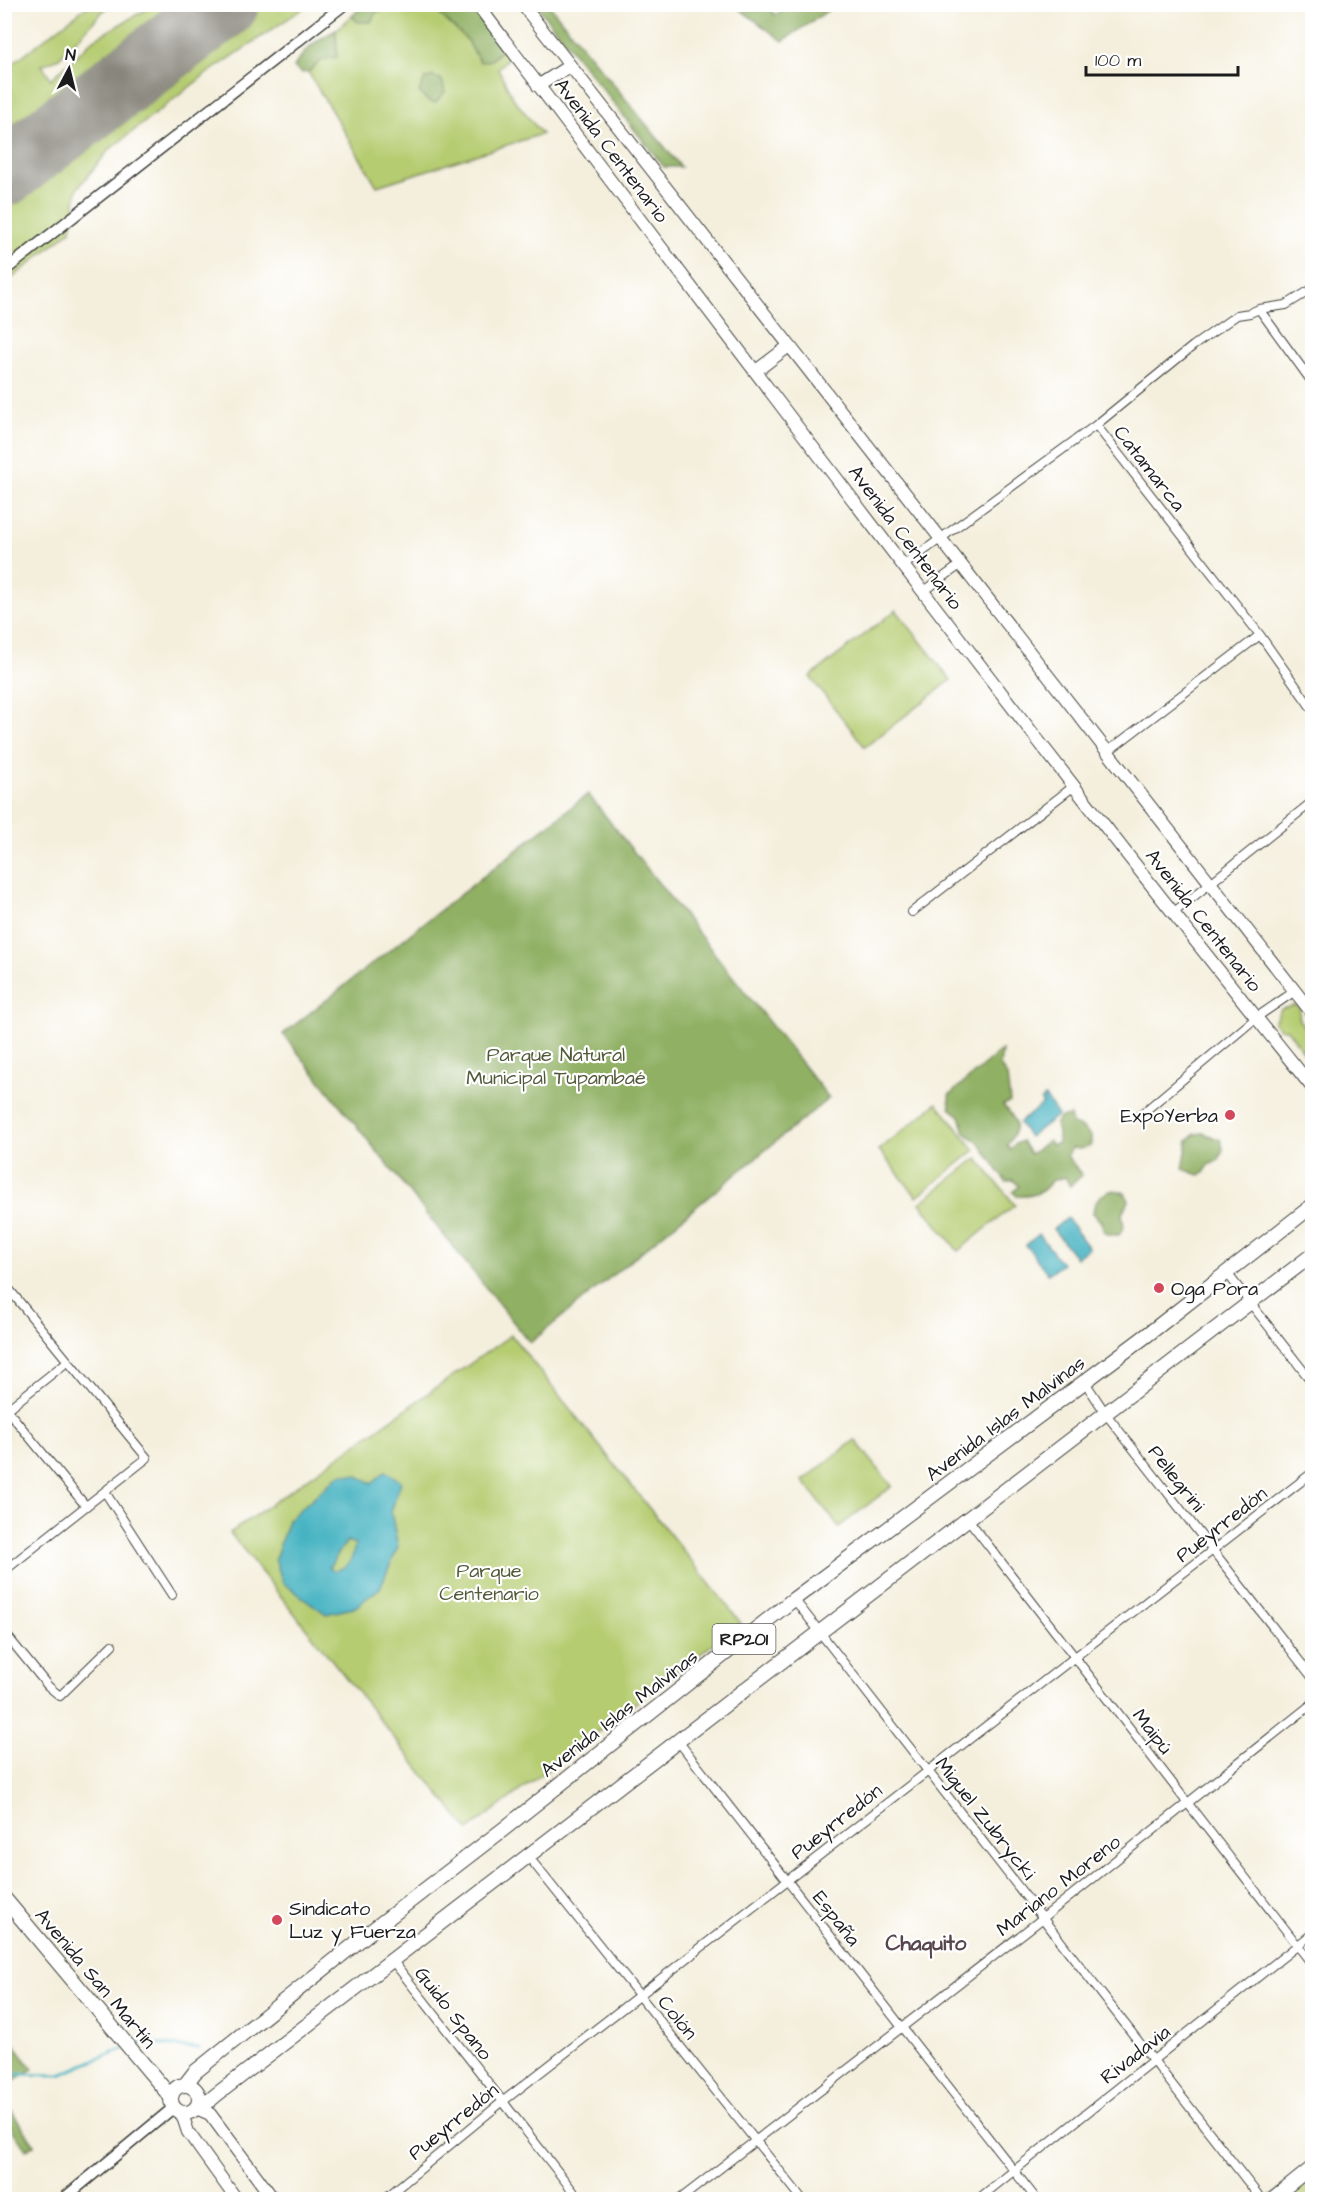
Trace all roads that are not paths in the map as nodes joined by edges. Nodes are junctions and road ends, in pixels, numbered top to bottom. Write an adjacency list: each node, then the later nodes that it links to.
1 (345, 4): 6 (street)
2 (477, 4): 5 (main road, Avenida Centenario)
3 (522, 4): 4 (main road, Avenida Centenario)
4 (569, 66): 5 (main road); 9 (main road, Avenida Centenario)
5 (538, 86): 10 (main road, Avenida Centenario)
6 (4, 271)
7 (1312, 289): 8 (street, Catamarca)
8 (1259, 309): 11 (street); 12 (street, Catamarca)
9 (789, 346): 10 (main road); 13 (main road, Avenida Centenario)
10 (756, 371): 15 (main road, Avenida Centenario)
11 (1312, 382)
12 (1096, 425): 13 (street); 17 (street, Catamarca)
13 (939, 539): 14 (main road, Avenida Centenario); 15 (street)
14 (960, 565): 16 (street); 19 (main road, Avenida Centenario)
15 (903, 566): 16 (main road, Avenida Centenario)
16 (923, 592): 20 (main road, Avenida Centenario)
17 (1260, 635): 18 (street, Catamarca); 19 (street)
18 (1312, 709)
19 (1107, 752): 22 (main road, Avenida Centenario)
20 (1074, 786): 23 (street); 24 (main road, Avenida Centenario)
21 (1312, 802): 22 (street)
22 (1209, 883): 24 (street); 25 (main road, Avenida Centenario)
23 (912, 912)
24 (1173, 913): 27 (main road, Avenida Centenario)
25 (1295, 991): 26 (main road, Avenida Centenario); 27 (street)
26 (1312, 1013)
27 (1257, 1017): 28 (main road, Avenida Centenario); 29 (street)
28 (1312, 1086)
29 (1138, 1117)
30 (1312, 1206): 32 (main road, Avenida Islas Malvinas / RP201)
31 (1312, 1255): 34 (main road, RP201)
32 (1227, 1273): 34 (street); 36 (main road, Avenida Islas Malvinas / RP201)
33 (4, 1283): 35 (street)
34 (1249, 1303): 37 (street); 39 (main road, RP201)
35 (68, 1361): 38 (street); 41 (street)
36 (1085, 1382): 39 (street, Pellegrini); 47 (main road, Avenida Islas Malvinas / RP201)
37 (1312, 1382)
38 (5, 1409): 42 (street)
39 (1106, 1414): 43 (main road, RP201); 44 (street, Pellegrini)
40 (1312, 1473): 44 (street, Pueyrredón)
41 (105, 1492): 42 (street); 46 (street)
42 (85, 1505): 45 (street)
43 (968, 1519): 49 (main road, RP201); 51 (street, Maipú)
44 (1214, 1551): 51 (street, Pueyrredón); 52 (street, Pellegrini)
45 (4, 1571)
46 (172, 1595)
47 (794, 1599): 49 (street, Miguel Zubrycki); 68 (main road, Avenida Islas Malvinas / RP201)
48 (4, 1632): 50 (street)
49 (820, 1633): 54 (main road, RP201); 55 (street, Miguel Zubrycki)
50 (112, 1645)
51 (1074, 1657): 55 (street, Pueyrredón); 56 (street, Maipú)
52 (1312, 1677)
53 (1312, 1704): 56 (street, Mariano Moreno)
54 (678, 1741): 57 (main road, RP201); 58 (street, España)
55 (928, 1772): 58 (street, Pueyrredón); 60 (street, Miguel Zubrycki)
56 (1188, 1804): 60 (street, Mariano Moreno); 62 (street, Maipú)
57 (528, 1856): 63 (main road, RP201); 65 (street, Colón)
58 (787, 1880): 65 (street, Pueyrredón); 66 (street, España)
59 (4, 1898): 68 (main road, Avenida San Martín)
60 (1043, 1918): 66 (street, Mariano Moreno); 67 (street, Miguel Zubrycki)
61 (1312, 1934): 62 (street, Rivadavia)
62 (1298, 1945): 64 (street, Maipú); 67 (street, Rivadavia)
63 (392, 1960): 69 (street, Guido Spano); 70 (main road, RP201)
64 (1312, 1964)
65 (640, 1995): 69 (street, Pueyrredón); 71 (street, Colón)
66 (902, 2027): 71 (street, Mariano Moreno); 73 (street, España)
67 (1154, 2060): 73 (street, Rivadavia); 83 (street, Miguel Zubrycki)
68 (178, 2098): 70 (main road, RP201); 70 (main road, Avenida San Martín); 74 (street, RP201); 75 (main road)
69 (502, 2102): 77 (street, Pueyrredón); 78 (street, Guido Spano)
70 (197, 2106): 76 (main road)
71 (755, 2140): 79 (street, Mariano Moreno); 80 (street, Colón)
72 (1312, 2167): 84 (main road)
73 (1014, 2170): 81 (street, Rivadavia); 82 (street, España)
74 (62, 2199)
75 (237, 2199)
76 (274, 2199)
77 (383, 2199)
78 (580, 2199)
79 (679, 2199)
80 (803, 2199)
81 (977, 2199)
82 (1037, 2199)
83 (1262, 2199)
84 (1271, 2199)

